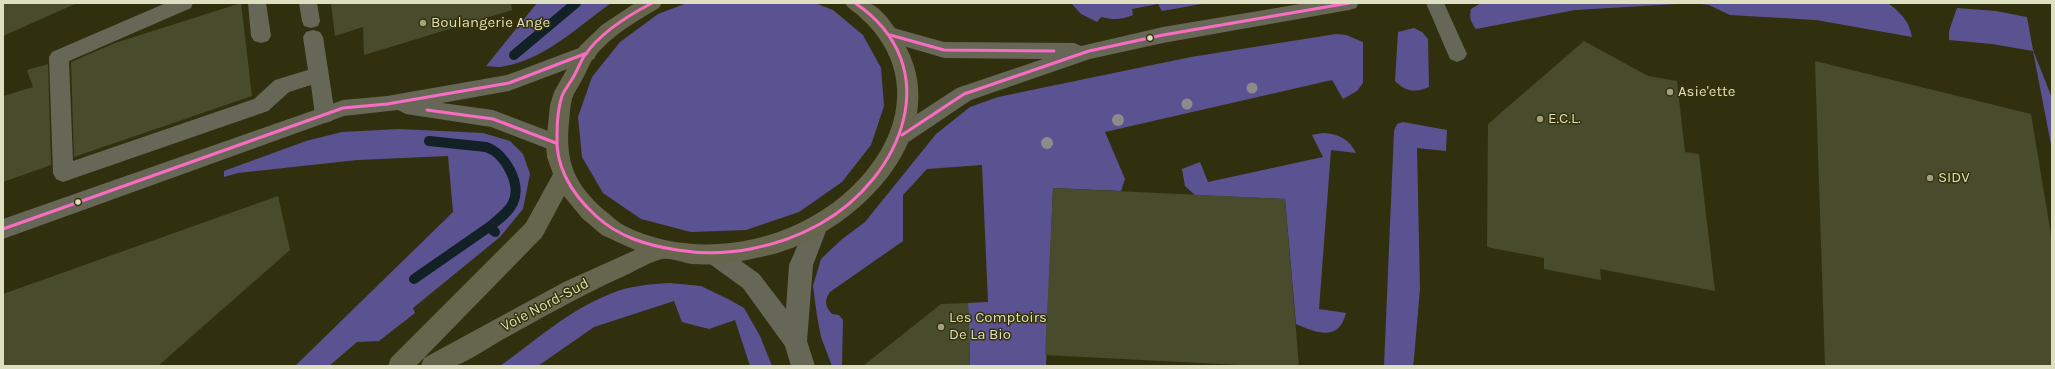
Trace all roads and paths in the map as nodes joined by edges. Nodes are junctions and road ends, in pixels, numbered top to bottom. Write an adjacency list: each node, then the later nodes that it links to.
1 (184, 3): 14 (lane)
2 (257, 3): 10 (lane)
3 (652, 3): 12 (main road)
4 (1349, 3): 7 (street)
5 (1435, 3): 13 (lane)
6 (859, 4): 9 (main road)
7 (1315, 6): 11 (street)
8 (311, 20): 14 (lane)
9 (890, 35): 11 (street); 17 (main road)
10 (261, 36)
11 (1089, 51): 17 (street)
12 (587, 53): 15 (street); 18 (main road)
13 (1457, 54)
14 (319, 75): 16 (lane)
15 (387, 104): 16 (street); 18 (street)
16 (325, 115): 21 (street)
17 (902, 135): 20 (main road)
18 (556, 143): 19 (main road)
19 (563, 176): 22 (main road); 25 (main road)
20 (817, 226): 23 (main road); 24 (street)
21 (3, 229)
22 (659, 250): 23 (main road); 26 (main road, Voie Nord-Sud)
23 (715, 255): 24 (street)
24 (795, 341): 27 (street)
25 (400, 366)
26 (433, 366)
27 (803, 366)

